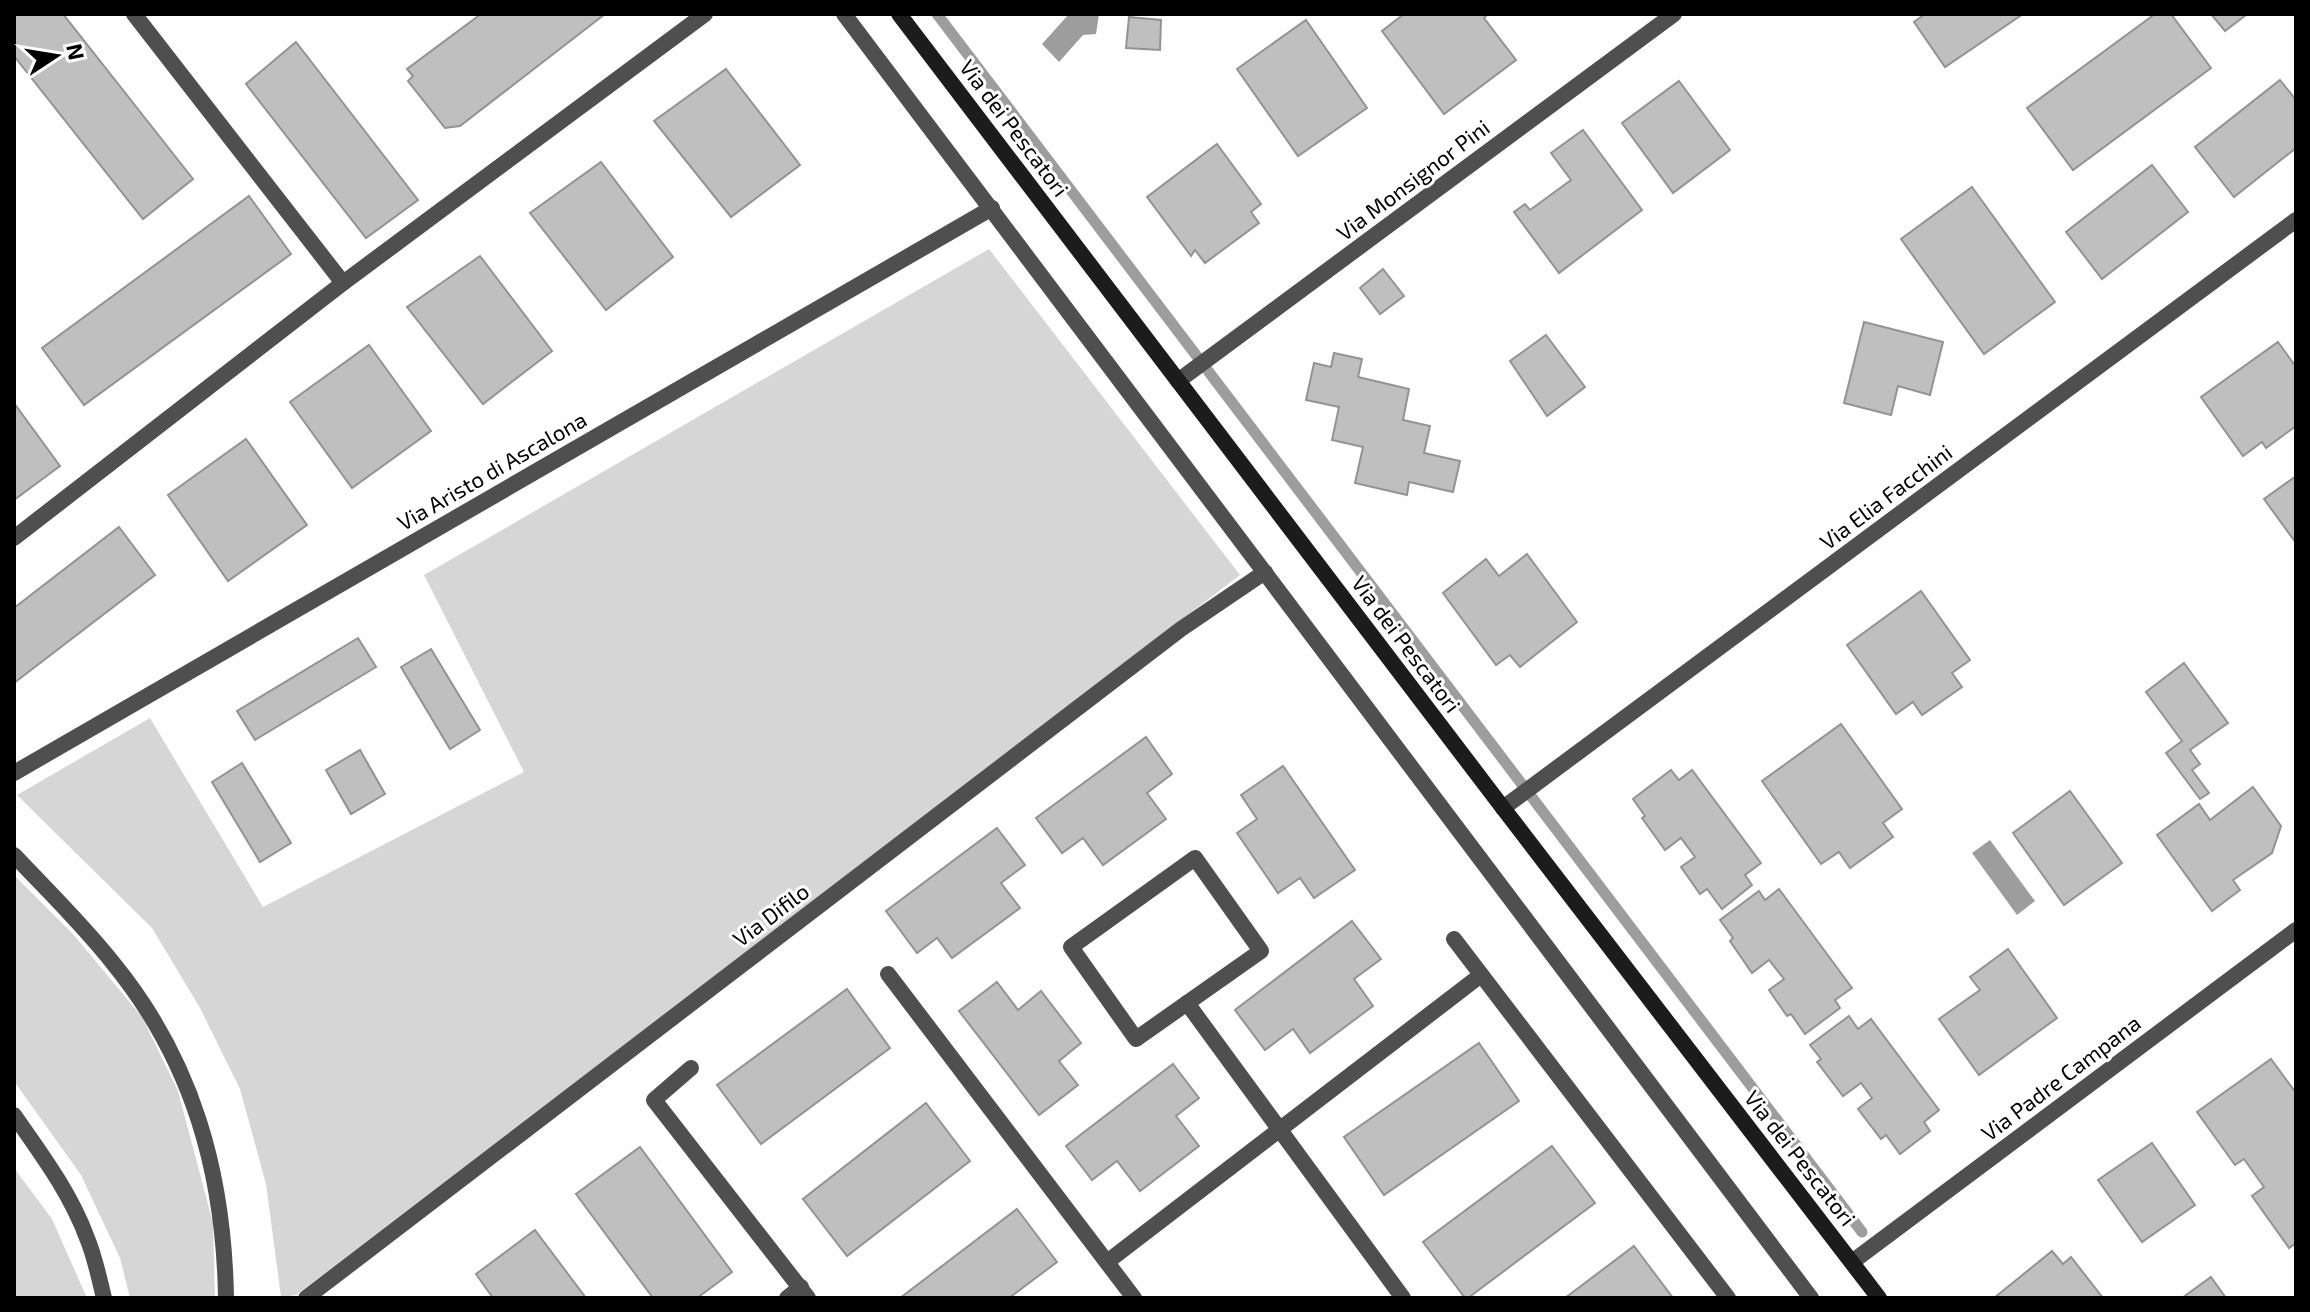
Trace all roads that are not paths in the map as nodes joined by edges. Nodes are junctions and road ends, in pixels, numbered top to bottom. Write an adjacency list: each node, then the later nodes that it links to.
1 (134, 14): 8 (street)
2 (705, 14): 8 (street)
3 (844, 14): 6 (street)
4 (899, 14): 9 (street, Via dei Pescatori)
5 (1674, 14): 9 (street, Via Monsignor Pini)
6 (992, 208): 11 (street); 12 (street, Via Aristo di Ascalona)
7 (2296, 220): 13 (street, Via Elia Facchini)
8 (343, 283): 10 (street)
9 (1185, 376): 13 (street, Via dei Pescatori)
10 (14, 538)
11 (1265, 572): 28 (street, Via Difilo); 33 (street)
12 (14, 773)
13 (1510, 803): 24 (street, Via dei Pescatori)
14 (14, 855): 27 (street)
15 (2296, 930): 24 (street, Via Padre Campana)
16 (1454, 939): 18 (street)
17 (888, 974): 23 (street)
18 (1481, 975): 22 (street); 32 (street)
19 (1187, 1003): 19 (street); 22 (street)
20 (691, 1068): 25 (street)
21 (14, 1115): 26 (street)
22 (1279, 1129): 23 (street); 31 (street)
23 (1107, 1262): 30 (street)
24 (1852, 1262): 34 (street, Via dei Pescatori)
25 (804, 1293): 29 (street)
26 (104, 1298)
27 (226, 1298)
28 (306, 1298)
29 (787, 1298)
30 (1134, 1298)
31 (1403, 1298)
32 (1728, 1298)
33 (1811, 1298)
34 (1879, 1298)

